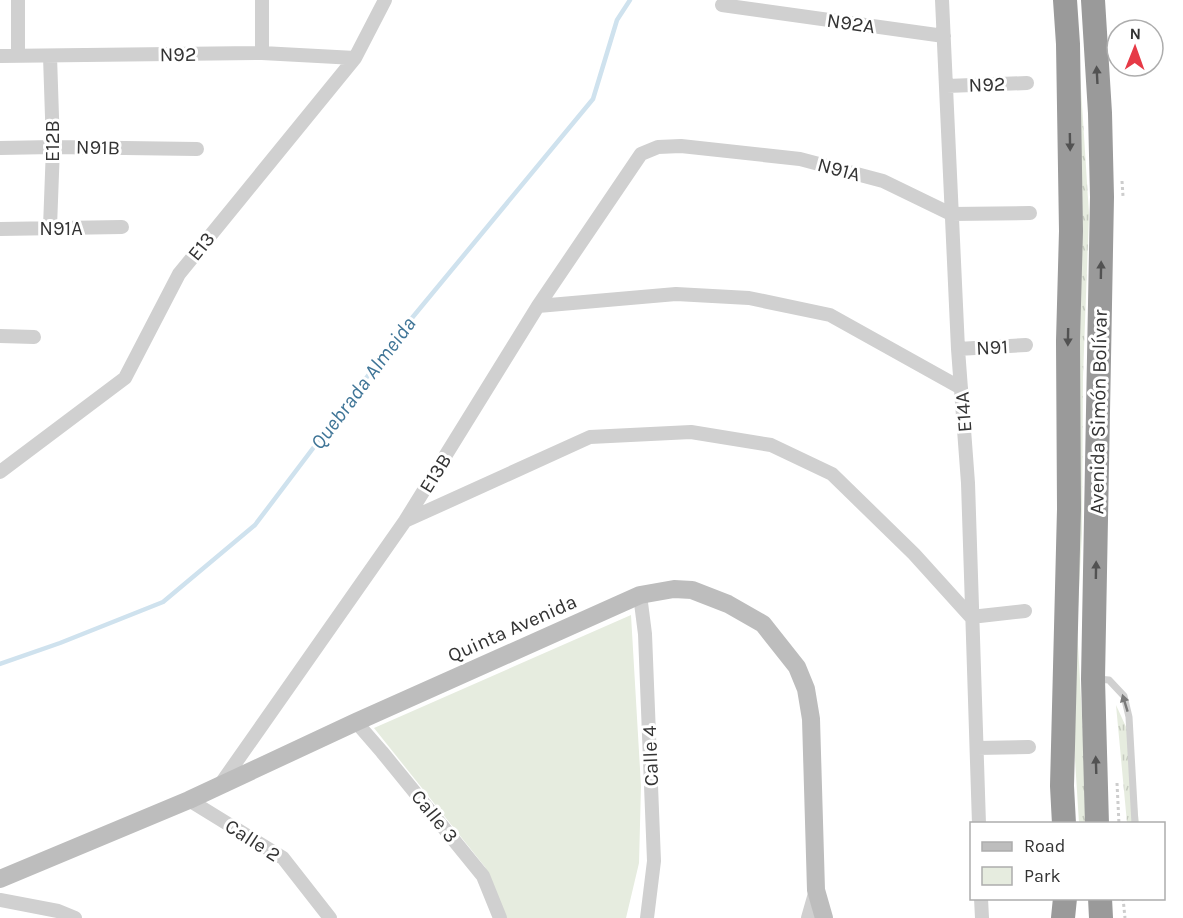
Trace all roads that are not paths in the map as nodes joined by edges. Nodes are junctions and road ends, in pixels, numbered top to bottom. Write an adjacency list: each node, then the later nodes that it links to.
1 (18, 0): 11 (street)
2 (262, 0): 9 (street)
3 (385, 0): 13 (street, E13)
4 (942, 0): 8 (street, E14A)
5 (1065, 0): 43 (highway, Avenida Simón Bolívar, one-way to 43)
6 (1093, 0): 36 (highway, Avenida Simón Bolívar, one-way to 6)
7 (722, 5): 8 (street, N92A)
8 (944, 36): 15 (street, E14A)
9 (262, 53): 12 (street, N92); 13 (street, N92)
10 (0, 56): 11 (street, N92)
11 (18, 56): 12 (street, N92)
12 (50, 56): 16 (street, E12B)
13 (355, 58): 31 (street, E13)
14 (1027, 83): 15 (street, N92)
15 (946, 86): 21 (street, E14A)
16 (53, 147): 17 (street, N91B); 18 (street, N91B); 22 (street, E12B)
17 (0, 148)
18 (196, 148)
19 (641, 154): 21 (street, N91A); 25 (street, E13B)
20 (1030, 213): 21 (street, N91A)
21 (951, 214): 29 (street, E14A)
22 (50, 227): 23 (street, N91A); 24 (street, N91A)
23 (122, 228)
24 (0, 229)
25 (538, 306): 30 (street); 32 (street, E13B)
26 (0, 336): 27 (street)
27 (34, 337)
28 (1026, 345): 29 (street, N91)
29 (958, 349): 30 (street, E14A)
30 (961, 388): 35 (street, E14A)
31 (0, 472)
32 (405, 521): 35 (street); 40 (street, E13B)
33 (640, 595): 37 (street, Quinta Avenida); 47 (street, Quinta Avenida); 55 (street, Calle 4)
34 (1026, 611): 35 (street)
35 (971, 617): 39 (street, E14A)
36 (1093, 679): 44 (highway, Avenida Simón Bolívar, one-way to 36); 45 (lane, one-way to 36)
37 (356, 722): 40 (street, Quinta Avenida); 54 (street, Calle 3)
38 (1029, 747): 39 (street)
39 (977, 748): 42 (street, E14A)
40 (220, 785): 41 (street, Quinta Avenida)
41 (189, 800): 46 (street, Quinta Avenida); 53 (street, Calle 2)
42 (979, 822)
43 (1064, 822)
44 (1098, 822)
45 (1134, 822)
46 (0, 879)
47 (816, 890): 56 (street); 57 (street, Quinta Avenida)
48 (0, 900): 52 (street)
49 (981, 900): 58 (street)
50 (1065, 900): 59 (highway)
51 (1100, 900): 60 (highway)
52 (75, 918)
53 (330, 918)
54 (500, 918)
55 (647, 918)
56 (808, 918)
57 (824, 918)
58 (982, 918)
59 (1063, 918)
60 (1101, 918)

